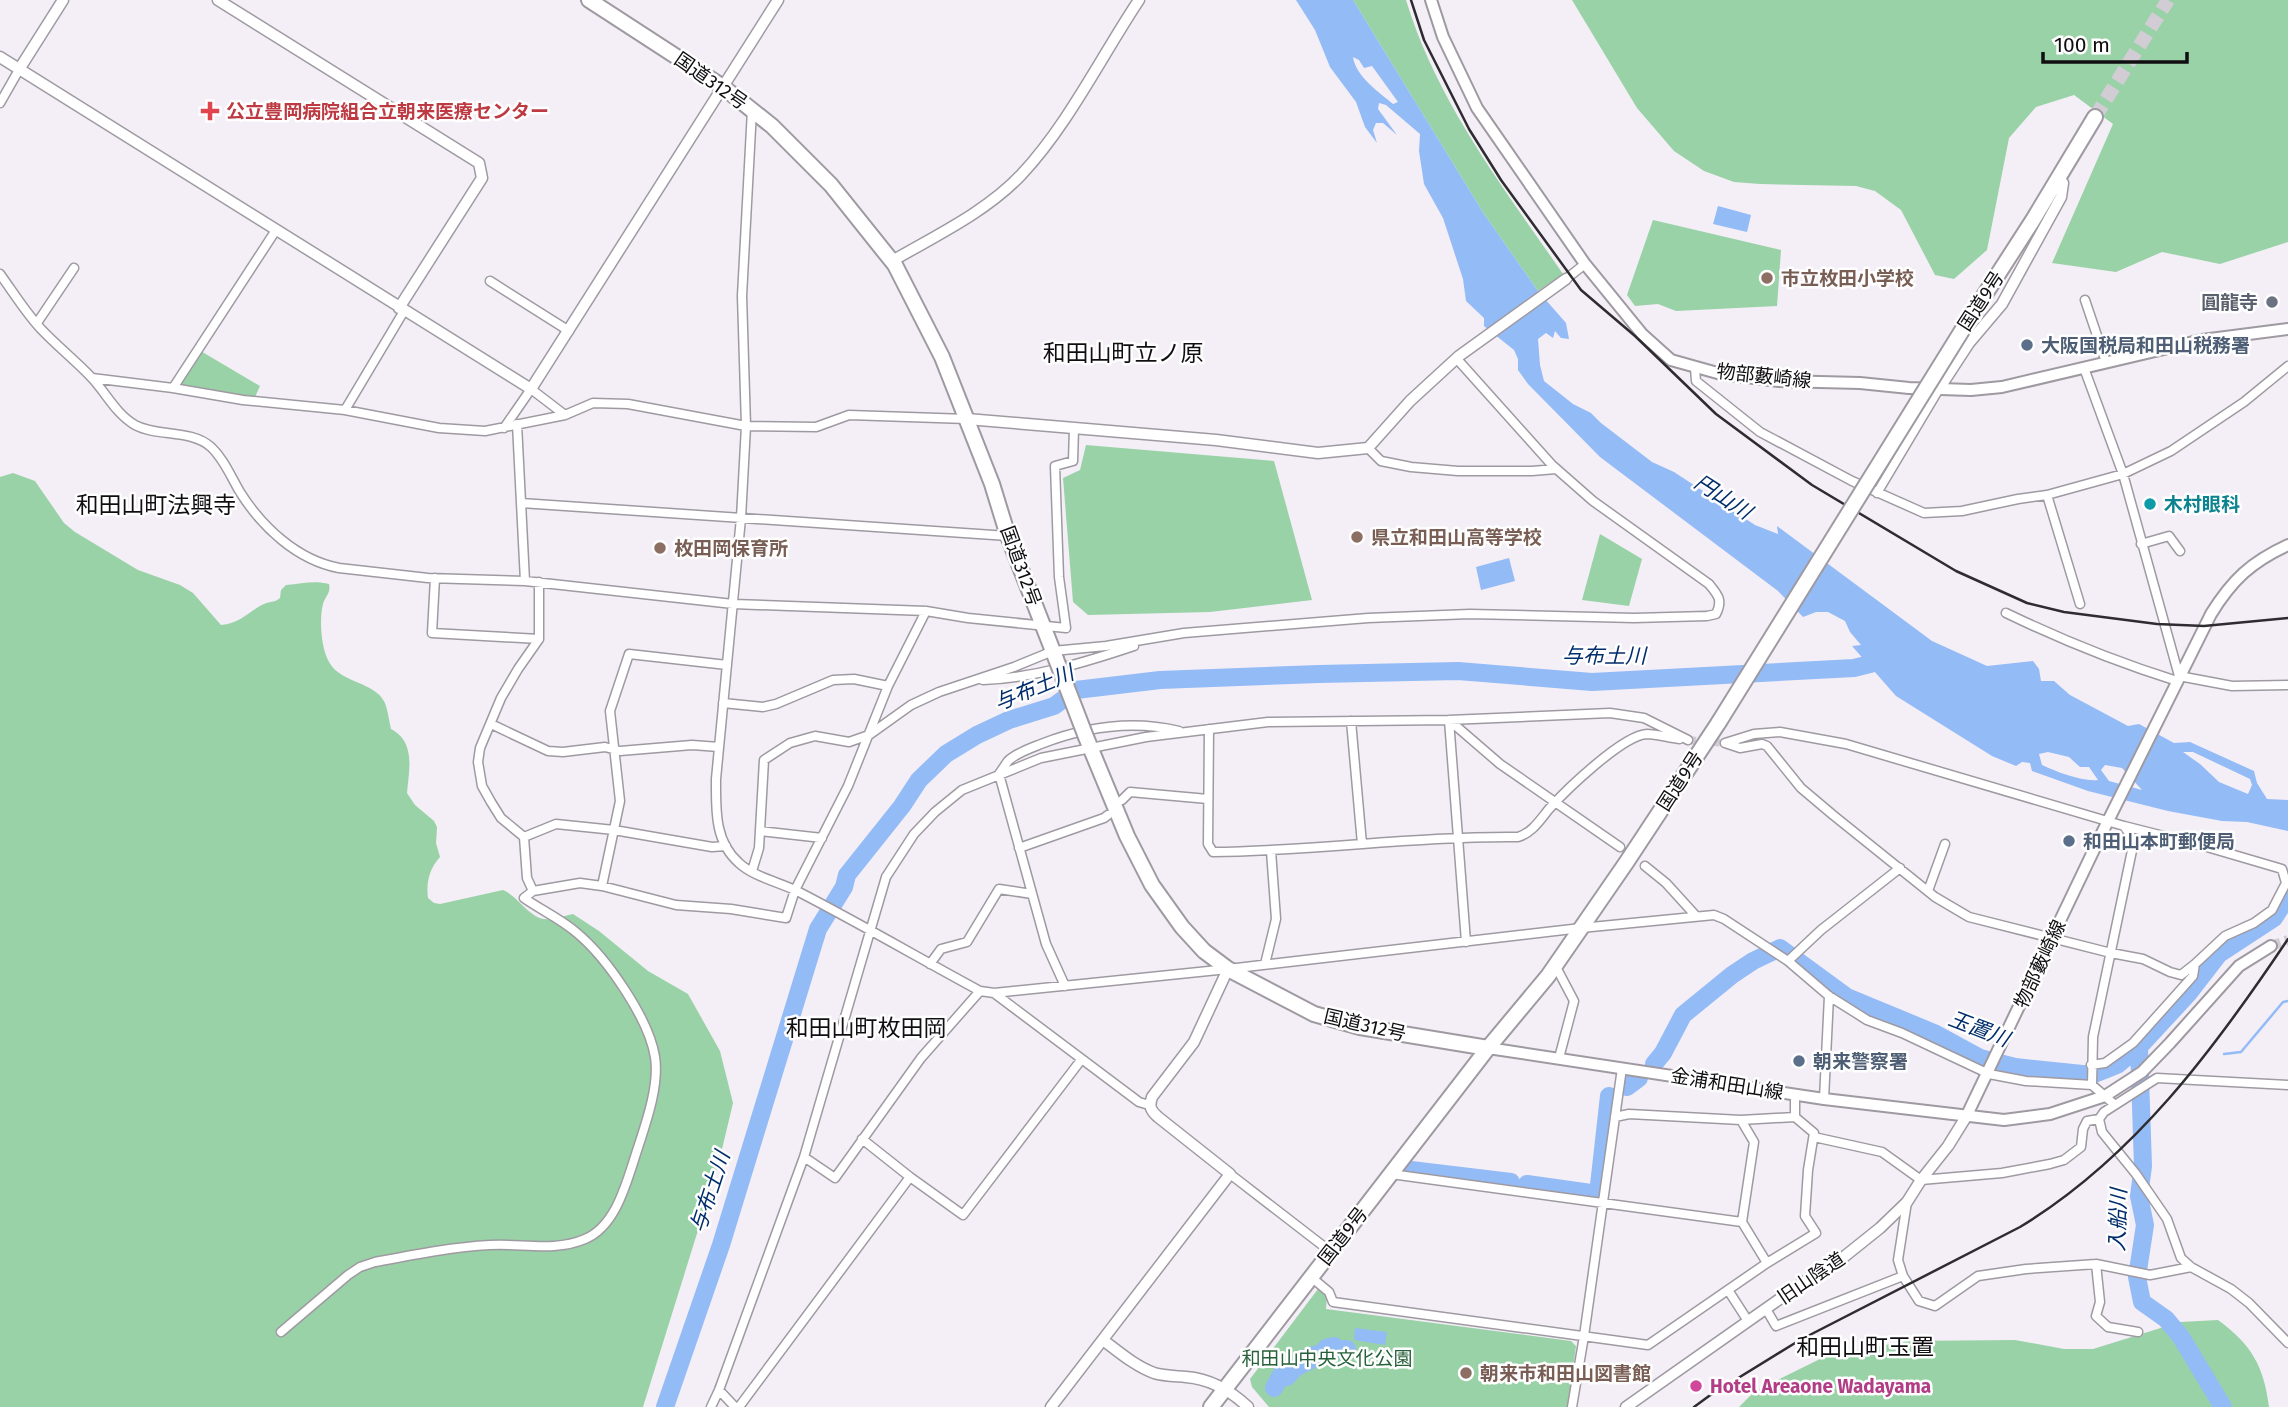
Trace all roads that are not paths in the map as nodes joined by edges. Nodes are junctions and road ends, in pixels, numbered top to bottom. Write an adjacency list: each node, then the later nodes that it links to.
1 (63, 0): 8 (street)
2 (218, 0): 22 (street)
3 (589, 0): 9 (highway, 国道312号)
4 (778, 0): 9 (street)
5 (1139, 0): 15 (street)
6 (1431, 0): 16 (main road, 物部藪崎線)
7 (0, 57): 8 (street)
8 (20, 68): 10 (street); 14 (street)
9 (723, 87): 11 (highway, 国道312号); 25 (street)
10 (0, 103)
11 (752, 108): 15 (highway, 国道312号); 39 (street)
12 (2095, 117): 13 (highway, 国道9号)
13 (2057, 179): 34 (street); 106 (highway, 国道9号, bridge)
14 (276, 230): 22 (street); 32 (street)
15 (892, 261): 37 (highway, 国道312号)
16 (1585, 264): 19 (street); 29 (main road, 物部藪崎線)
17 (74, 268): 23 (street)
18 (0, 274): 23 (street)
19 (1566, 279): 26 (street)
20 (490, 281): 25 (street)
21 (2085, 300): 27 (street)
22 (401, 309): 33 (street); 35 (street)
23 (37, 323): 31 (street)
24 (2288, 329): 27 (main road, 物部藪崎線)
25 (569, 331): 33 (street)
26 (1458, 358): 42 (street); 43 (street)
27 (2106, 362): 30 (main road, 物部藪崎線)
28 (2288, 366): 44 (street)
29 (1695, 368): 34 (main road, 物部藪崎線); 45 (street)
30 (2084, 368): 34 (main road, 物部藪崎線); 44 (street)
31 (92, 378): 32 (street); 53 (street)
32 (173, 388): 35 (street)
33 (531, 389): 36 (street); 40 (street)
34 (1939, 389): 45 (street)
35 (345, 410): 40 (street)
36 (565, 415): 38 (street); 39 (street)
37 (967, 419): 39 (street); 41 (street); 49 (highway, 国道312号)
38 (517, 424): 40 (street); 47 (street)
39 (746, 426): 48 (street)
40 (504, 428)
41 (1074, 428): 42 (street); 60 (street)
42 (1368, 448): 43 (street)
43 (1556, 469): 62 (street)
44 (2123, 474): 46 (street); 50 (street)
45 (1877, 493): 46 (street)
46 (2047, 495): 57 (street)
47 (521, 503): 48 (street); 54 (street)
48 (741, 518): 49 (street); 56 (street)
49 (1009, 536): 60 (highway, 国道312号)
50 (2141, 544): 52 (street); 66 (street)
51 (2288, 545): 66 (main road, 物部藪崎線)
52 (2180, 551)
53 (435, 578): 54 (street); 61 (street)
54 (525, 581): 55 (street)
55 (539, 582): 56 (street); 61 (street)
56 (733, 604): 58 (street); 64 (street)
57 (2080, 604)
58 (926, 611): 60 (street); 68 (street)
59 (2006, 612): 66 (street)
60 (1043, 626): 63 (highway, 国道312号)
61 (539, 639): 72 (street)
62 (1153, 639): 63 (street); 65 (street)
63 (1055, 655): 65 (street); 76 (highway, 国道312号, bridge)
64 (727, 665): 69 (street); 78 (street)
65 (976, 680): 75 (street)
66 (2177, 681): 67 (street); 84 (main road, 物部藪崎線)
67 (2288, 685)
68 (888, 686): 69 (street); 75 (street)
69 (723, 703): 77 (street)
70 (1449, 720): 71 (street); 82 (street); 82 (street); 88 (street)
71 (1351, 721): 73 (street); 91 (street)
72 (492, 724): 78 (street); 89 (street)
73 (1209, 729): 74 (street); 80 (street)
74 (1185, 733): 76 (street); 79 (street)
75 (869, 735): 87 (street); 90 (street)
76 (1088, 743): 79 (street); 117 (highway, 国道312号)
77 (719, 747): 78 (street); 93 (street)
78 (613, 749): 86 (street)
79 (999, 774): 95 (street); 107 (street)
80 (1208, 799): 81 (street); 96 (street)
81 (1122, 800)
82 (1556, 801): 88 (street); 94 (street)
83 (1108, 815): 95 (street)
84 (2109, 818): 85 (street); 98 (street); 108 (main road, 物部藪崎線)
85 (2124, 826): 111 (street); 115 (street)
86 (614, 830): 89 (street); 93 (street); 100 (street)
87 (760, 831): 90 (street); 99 (street)
88 (1458, 836): 91 (street); 109 (street)
89 (524, 837): 102 (street)
90 (822, 838): 101 (street)
91 (1362, 844): 96 (street)
92 (1945, 844): 103 (street)
93 (726, 846): 99 (street)
94 (1620, 846)
95 (1019, 848): 104 (street)
96 (1271, 851): 114 (street)
97 (1645, 866): 105 (street)
98 (1900, 868): 103 (street); 112 (street)
99 (752, 871): 101 (street)
100 (602, 886): 101 (street); 102 (street)
101 (795, 890): 107 (street)
102 (533, 891): 159 (street)
103 (1928, 891): 108 (street)
104 (1032, 894): 113 (street); 118 (street)
105 (1696, 916): 106 (street); 112 (street)
106 (1581, 928): 109 (street); 116 (highway, 国道9号)
107 (868, 930): 113 (street); 142 (street)
108 (2051, 938): 111 (street); 126 (main road, 物部藪崎線)
109 (1466, 942): 114 (street)
110 (2271, 946): 131 (main road)
111 (2111, 953): 115 (street); 125 (street)
112 (1788, 961): 121 (street)
113 (930, 964): 119 (street)
114 (1265, 964): 117 (street)
115 (2195, 964): 125 (street)
116 (1555, 965): 122 (highway, 国道9号); 124 (street)
117 (1228, 969): 118 (street); 122 (highway, 国道312号); 133 (street)
118 (1066, 986): 120 (street)
119 (980, 991): 120 (street); 141 (street)
120 (994, 993): 123 (street)
121 (1829, 996): 126 (street); 132 (street)
122 (1488, 1048): 124 (main road, 金浦和田山線); 144 (highway, 国道9号)
123 (1081, 1059): 133 (street); 145 (street)
124 (1559, 1059): 127 (main road, 金浦和田山線)
125 (2091, 1065): 128 (street)
126 (1992, 1066): 128 (street); 137 (main road, 物部藪崎線)
127 (1622, 1068): 130 (main road, 金浦和田山線); 135 (street)
128 (2092, 1085): 131 (street)
129 (2288, 1085): 134 (street)
130 (1795, 1094): 132 (main road, 金浦和田山線); 136 (street)
131 (2105, 1096): 134 (street); 137 (main road)
132 (1824, 1099): 137 (main road, 金浦和田山線)
133 (1149, 1105): 143 (street)
134 (2115, 1105): 138 (street)
135 (1615, 1117): 139 (street); 148 (street)
136 (1795, 1117): 139 (street); 140 (street)
137 (1966, 1117): 146 (street, 旧山陰道)
138 (2099, 1119): 146 (street); 153 (street)
139 (1741, 1120): 149 (street)
140 (1814, 1137): 146 (street); 151 (street)
141 (862, 1139): 142 (street); 145 (street)
142 (804, 1157): 165 (street)
143 (1230, 1174): 150 (street); 162 (street)
144 (1391, 1174): 148 (street); 150 (highway, 国道9号)
145 (911, 1177): 167 (street)
146 (1921, 1180): 147 (street, 旧山陰道)
147 (1907, 1202): 154 (street); 157 (street, 旧山陰道)
148 (1603, 1203): 149 (street); 161 (street)
149 (1742, 1222): 151 (street)
150 (1331, 1252): 155 (highway, 国道9号)
151 (1767, 1264): 156 (street)
152 (2096, 1264): 153 (street); 154 (street); 160 (street)
153 (2191, 1268): 163 (street)
154 (1903, 1276): 157 (street)
155 (1311, 1277): 161 (street); 164 (highway, 国道9号)
156 (1728, 1290): 158 (street); 161 (street)
157 (1766, 1309): 158 (street, 旧山陰道)
158 (1748, 1321): 172 (street, 旧山陰道)
159 (281, 1332)
160 (2138, 1332)
161 (1584, 1336): 171 (street)
162 (1103, 1340): 164 (street); 168 (street)
163 (2288, 1343)
164 (1225, 1388): 169 (highway, 国道9号); 170 (street)
165 (719, 1390): 166 (street); 167 (street)
166 (711, 1407)
167 (737, 1407)
168 (1051, 1407)
169 (1211, 1407)
170 (1248, 1407)
171 (1572, 1407)
172 (1626, 1407)

